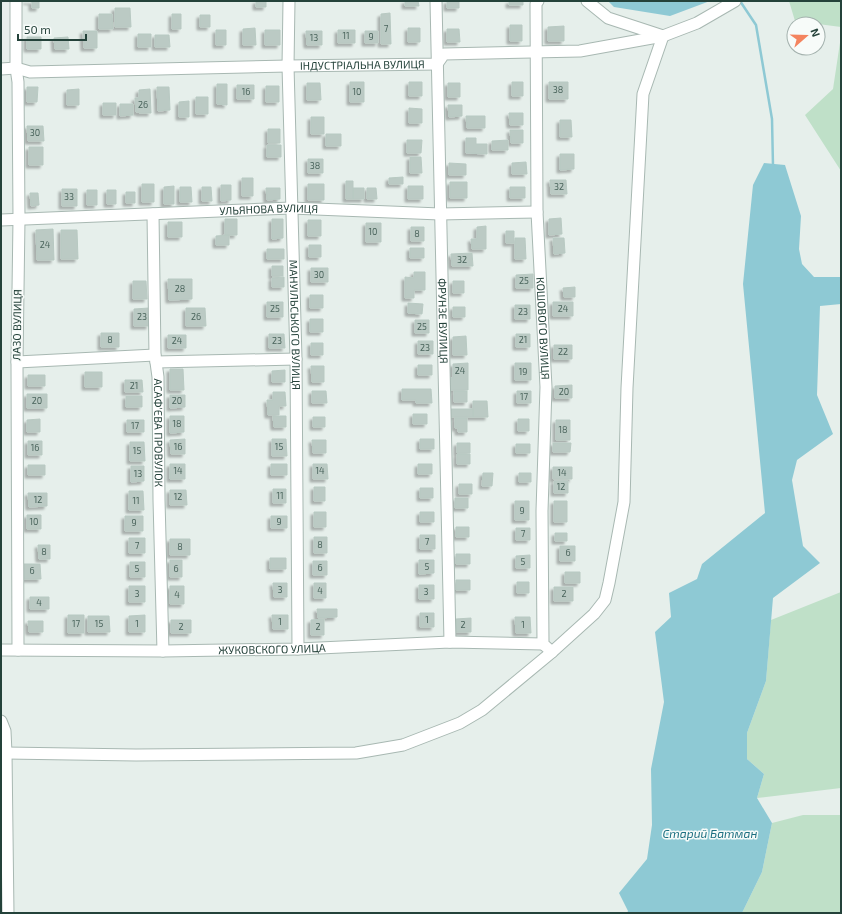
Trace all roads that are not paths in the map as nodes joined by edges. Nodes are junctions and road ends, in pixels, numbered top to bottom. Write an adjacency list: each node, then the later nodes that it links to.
1 (16, 1): 11 (street, ЛАЗО ВУЛИЦЯ)
2 (289, 1): 10 (street, МАНУІЛЬСЬКОГО ВУЛИЦЯ)
3 (436, 1): 9 (street, ФРУНЗЕ ВУЛИЦЯ)
4 (538, 1): 8 (street, КОШОВОГО ВУЛИЦЯ)
5 (587, 1): 7 (street)
6 (735, 1): 7 (street, ІНДУСТРІАЛЬНА ВУЛИЦЯ)
7 (663, 36): 8 (street, ІНДУСТРІАЛЬНА ВУЛИЦЯ); 28 (street)
8 (535, 53): 9 (street, ІНДУСТРІАЛЬНА ВУЛИЦЯ); 14 (street, КОШОВОГО ВУЛИЦЯ)
9 (437, 64): 10 (street, ІНДУСТРІАЛЬНА ВУЛИЦЯ); 16 (street, ФРУНЗЕ ВУЛИЦЯ)
10 (288, 66): 11 (street, ІНДУСТРІАЛЬНА ВУЛИЦЯ); 13 (street, МАНУІЛЬСЬКОГО ВУЛИЦЯ)
11 (16, 68): 12 (street, ІНДУСТРІАЛЬНА ВУЛИЦЯ); 17 (street, ЛАЗО ВУЛИЦЯ)
12 (1, 69)
13 (291, 208): 15 (street, УЛЬЯНОВА ВУЛИЦЯ); 16 (street, УЛЬЯНОВА ВУЛИЦЯ); 20 (street, МАНУІЛЬСЬКОГО ВУЛИЦЯ)
14 (537, 212): 16 (street, УЛЬЯНОВА ВУЛИЦЯ); 23 (street, КОШОВОГО ВУЛИЦЯ)
15 (153, 214): 17 (street, УЛЬЯНОВА ВУЛИЦЯ); 19 (street, АСАФ’ЄВА ПРОВУЛОК)
16 (440, 214): 22 (street, ФРУНЗЕ ВУЛИЦЯ)
17 (19, 219): 18 (street, УЛЬЯНОВА ВУЛИЦЯ); 21 (street, ЛАЗО ВУЛИЦЯ)
18 (1, 220)
19 (155, 359): 20 (street); 21 (street); 27 (street, АСАФ’ЄВА ПРОВУЛОК)
20 (296, 359): 24 (street, МАНУІЛЬСЬКОГО ВУЛИЦЯ)
21 (17, 362): 26 (street, ЛАЗО ВУЛИЦЯ)
22 (450, 642): 23 (street, ЖУКОВСКОГО УЛИЦА); 24 (street, ЖУКОВСКОГО УЛИЦА)
23 (543, 644): 28 (street)
24 (298, 649): 27 (street, ЖУКОВСКОГО УЛИЦА)
25 (1, 650): 26 (street, ЖУКОВСКОГО УЛИЦА)
26 (18, 650): 27 (street, ЖУКОВСКОГО УЛИЦА)
27 (163, 651)
28 (552, 652): 30 (street)
29 (1, 721): 30 (street)
30 (6, 753): 31 (street)
31 (4, 830): 32 (street)
32 (8, 913)

